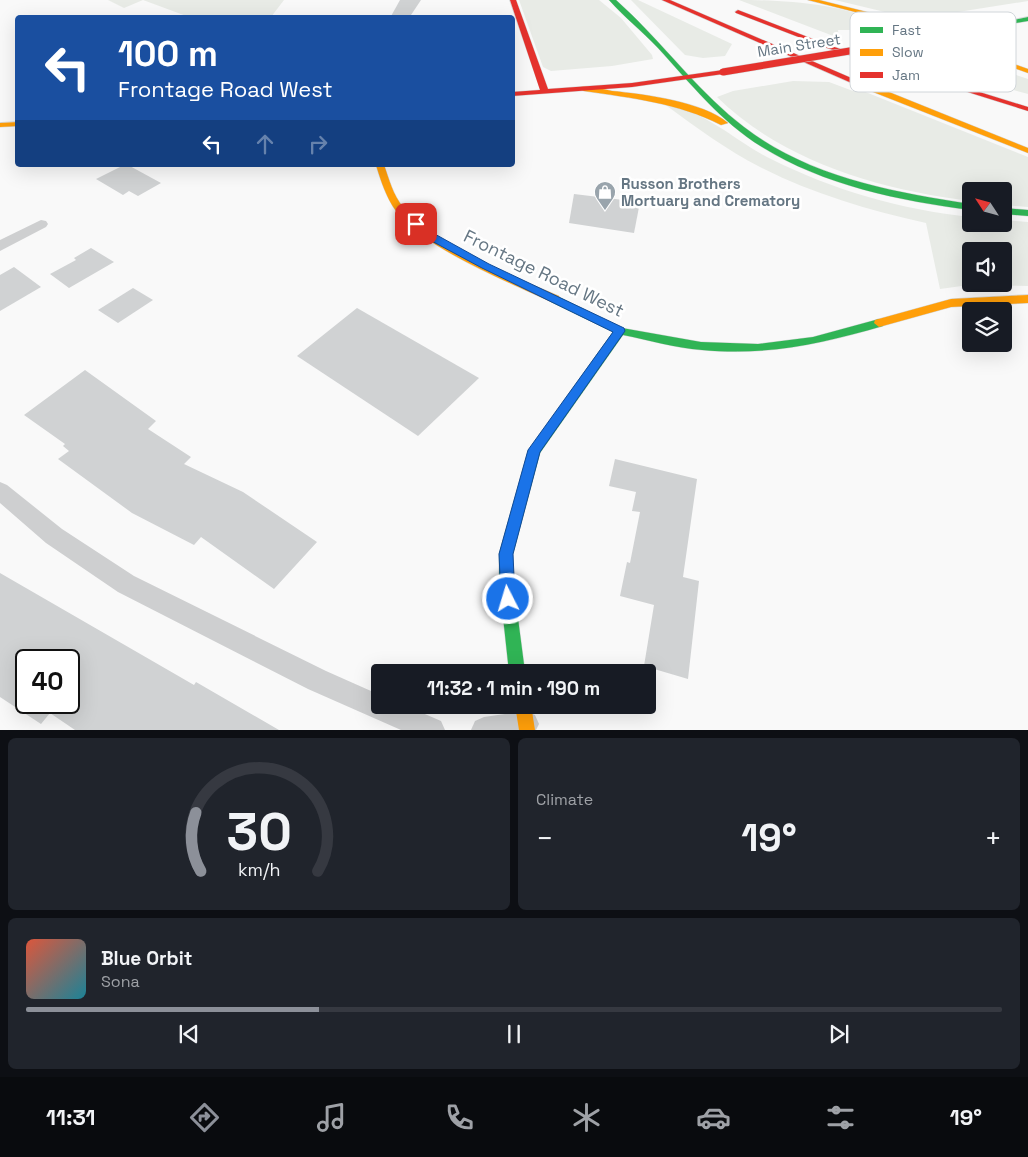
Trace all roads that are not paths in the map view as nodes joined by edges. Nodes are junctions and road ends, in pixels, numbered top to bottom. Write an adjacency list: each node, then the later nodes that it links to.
1 (513, 0): 19 (main road)
2 (612, 0): 16 (main road)
3 (666, 0): 8 (main road)
4 (811, 0): 6 (main road)
5 (723, 7): 7 (main road)
6 (861, 12)
7 (784, 30): 9 (main road); 11 (main road)
8 (739, 32): 15 (main road); 17 (main road)
9 (850, 50)
10 (850, 51): 16 (main road, Main Street, bridge)
11 (850, 54)
12 (1016, 64): 14 (main road)
13 (1016, 66): 14 (main road)
14 (1028, 70)
15 (850, 71)
16 (691, 77): 18 (main road); 30 (main road)
17 (850, 79)
18 (584, 89): 19 (main road); 30 (main road)
19 (545, 92): 24 (main road)
20 (882, 92): 31 (main road)
21 (911, 92): 25 (main road)
22 (972, 92): 27 (main road)
23 (993, 92): 26 (main road)
24 (515, 94)
25 (928, 98)
26 (1028, 101)
27 (1028, 109)
28 (15, 124): 29 (main road)
29 (0, 125)
30 (756, 138): 33 (main road)
31 (1028, 151)
32 (381, 167): 39 (main road, Frontage Road West)
33 (962, 206)
34 (1012, 212): 35 (main road)
35 (1028, 214)
36 (41, 224): 37 (street)
37 (0, 246)
38 (1028, 299): 39 (main road, Frontage Road West)
39 (620, 331): 41 (main road)
40 (0, 491): 43 (street)
41 (516, 664)
42 (525, 719): 44 (street)
43 (432, 730)
44 (484, 730)

